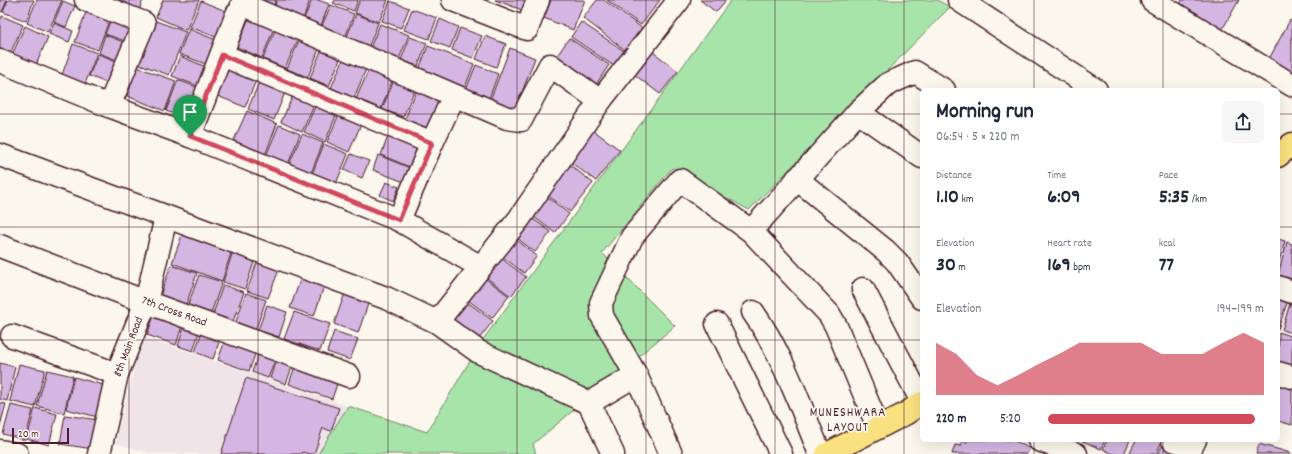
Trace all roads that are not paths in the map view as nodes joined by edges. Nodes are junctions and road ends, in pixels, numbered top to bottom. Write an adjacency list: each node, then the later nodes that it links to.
1 (86, 0): 14 (street)
2 (453, 0): 3 (street)
3 (538, 0)
4 (679, 0): 12 (street)
5 (959, 0): 11 (street)
6 (1152, 0): 9 (street)
7 (222, 55): 12 (street); 16 (street); 17 (street)
8 (0, 61): 14 (street)
9 (1292, 85)
10 (941, 88): 15 (street)
11 (1093, 88)
12 (600, 101): 27 (street)
13 (451, 102): 17 (street)
14 (109, 106): 16 (street)
15 (858, 112): 21 (street); 22 (street)
16 (190, 136): 24 (street)
17 (432, 143): 24 (street)
18 (1292, 144): 19 (main road)
19 (1280, 154)
20 (0, 155): 23 (street)
21 (920, 156)
22 (797, 179): 25 (street); 31 (street)
23 (166, 217): 32 (street, 8th Main Road); 34 (street)
24 (399, 220): 27 (street)
25 (751, 231): 39 (street); 45 (street)
26 (0, 246): 32 (street, 7th Cross Road)
27 (481, 267): 34 (street)
28 (1280, 288): 30 (street)
29 (863, 289): 42 (street)
30 (1292, 292)
31 (920, 295)
32 (146, 302): 38 (street, 8th Main Road); 40 (street, 7th Cross Road)
33 (752, 312): 55 (street)
34 (437, 322): 43 (street)
35 (717, 324): 54 (street)
36 (12, 336): 38 (street)
37 (1280, 373): 41 (street)
38 (117, 374): 50 (street, 8th Main Road)
39 (636, 375): 43 (street); 53 (street)
40 (349, 376)
41 (1292, 377)
42 (920, 398)
43 (588, 403): 52 (street)
44 (920, 403): 45 (main road)
45 (878, 428): 56 (main road)
46 (1179, 442): 47 (street)
47 (1194, 442)
48 (1044, 446): 57 (street)
49 (0, 452): 51 (street)
50 (104, 453)
51 (17, 454)
52 (613, 454)
53 (671, 454)
54 (781, 454)
55 (820, 454)
56 (827, 454)
57 (1076, 454)

